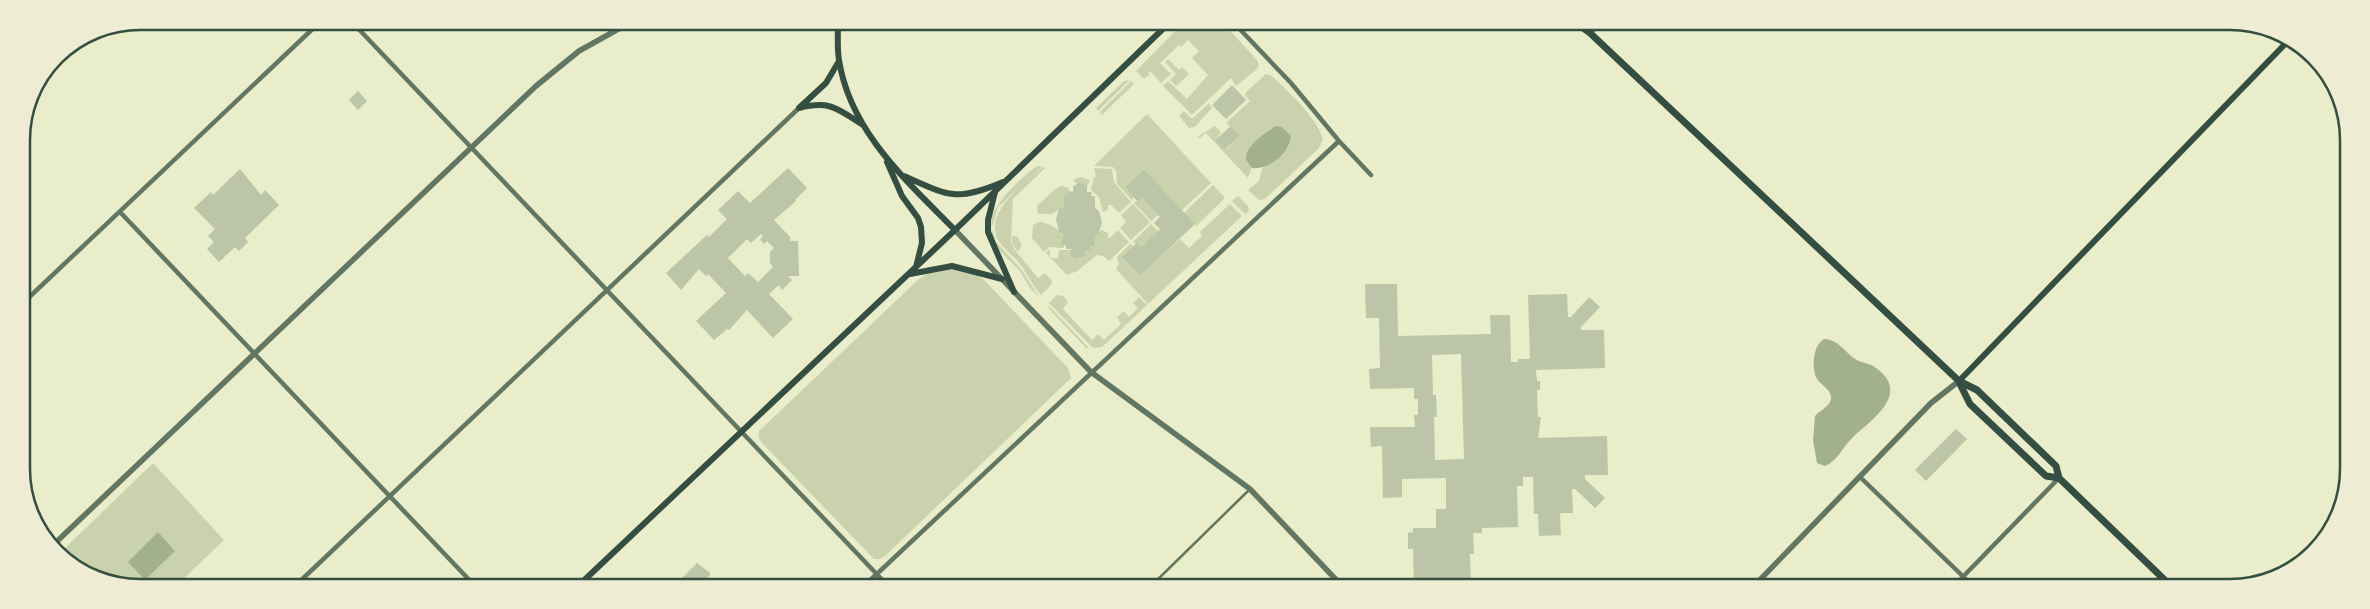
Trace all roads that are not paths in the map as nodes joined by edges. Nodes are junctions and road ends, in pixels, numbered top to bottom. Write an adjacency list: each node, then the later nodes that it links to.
1 (313, 30): 22 (street)
2 (358, 30): 16 (street)
3 (615, 30): 16 (street)
4 (838, 30): 12 (main road)
5 (1162, 30): 20 (main road)
6 (1241, 30): 15 (street)
7 (1585, 30): 10 (main road)
8 (1587, 30): 10 (main road)
9 (1594, 30): 10 (street)
10 (1590, 34): 32 (main road)
11 (2284, 45): 32 (main road)
12 (839, 62): 13 (main road); 14 (main road)
13 (799, 108): 14 (main road); 27 (street)
14 (864, 126): 17 (main road)
15 (1339, 141): 19 (street); 31 (street)
16 (471, 148): 27 (street); 30 (street)
17 (884, 156): 18 (main road); 24 (main road)
18 (901, 174): 20 (main road); 23 (main road)
19 (1371, 175)
20 (1008, 179): 21 (main road)
21 (994, 192): 23 (main road); 28 (main road)
22 (120, 212): 29 (street); 30 (street)
23 (955, 230): 24 (main road); 26 (street)
24 (915, 268): 25 (main road)
25 (909, 275): 26 (main road); 33 (main road)
26 (1002, 279): 28 (street)
27 (606, 290): 33 (street); 37 (street)
28 (1014, 292): 31 (street)
29 (30, 296)
30 (254, 354): 37 (street); 38 (street)
31 (1091, 372): 36 (street); 39 (street)
32 (1959, 381): 34 (street); 35 (main road); 35 (main road)
33 (742, 433): 39 (street); 44 (main road)
34 (1860, 477): 40 (street); 49 (street)
35 (2059, 478): 40 (street); 41 (main road)
36 (1250, 489): 47 (lane); 48 (street)
37 (389, 496): 42 (street); 43 (street)
38 (57, 541)
39 (877, 575): 45 (street); 46 (street)
40 (1963, 577)
41 (2161, 577)
42 (302, 579)
43 (468, 579)
44 (586, 579)
45 (872, 579)
46 (881, 579)
47 (1158, 579)
48 (1335, 579)
49 (1761, 579)

